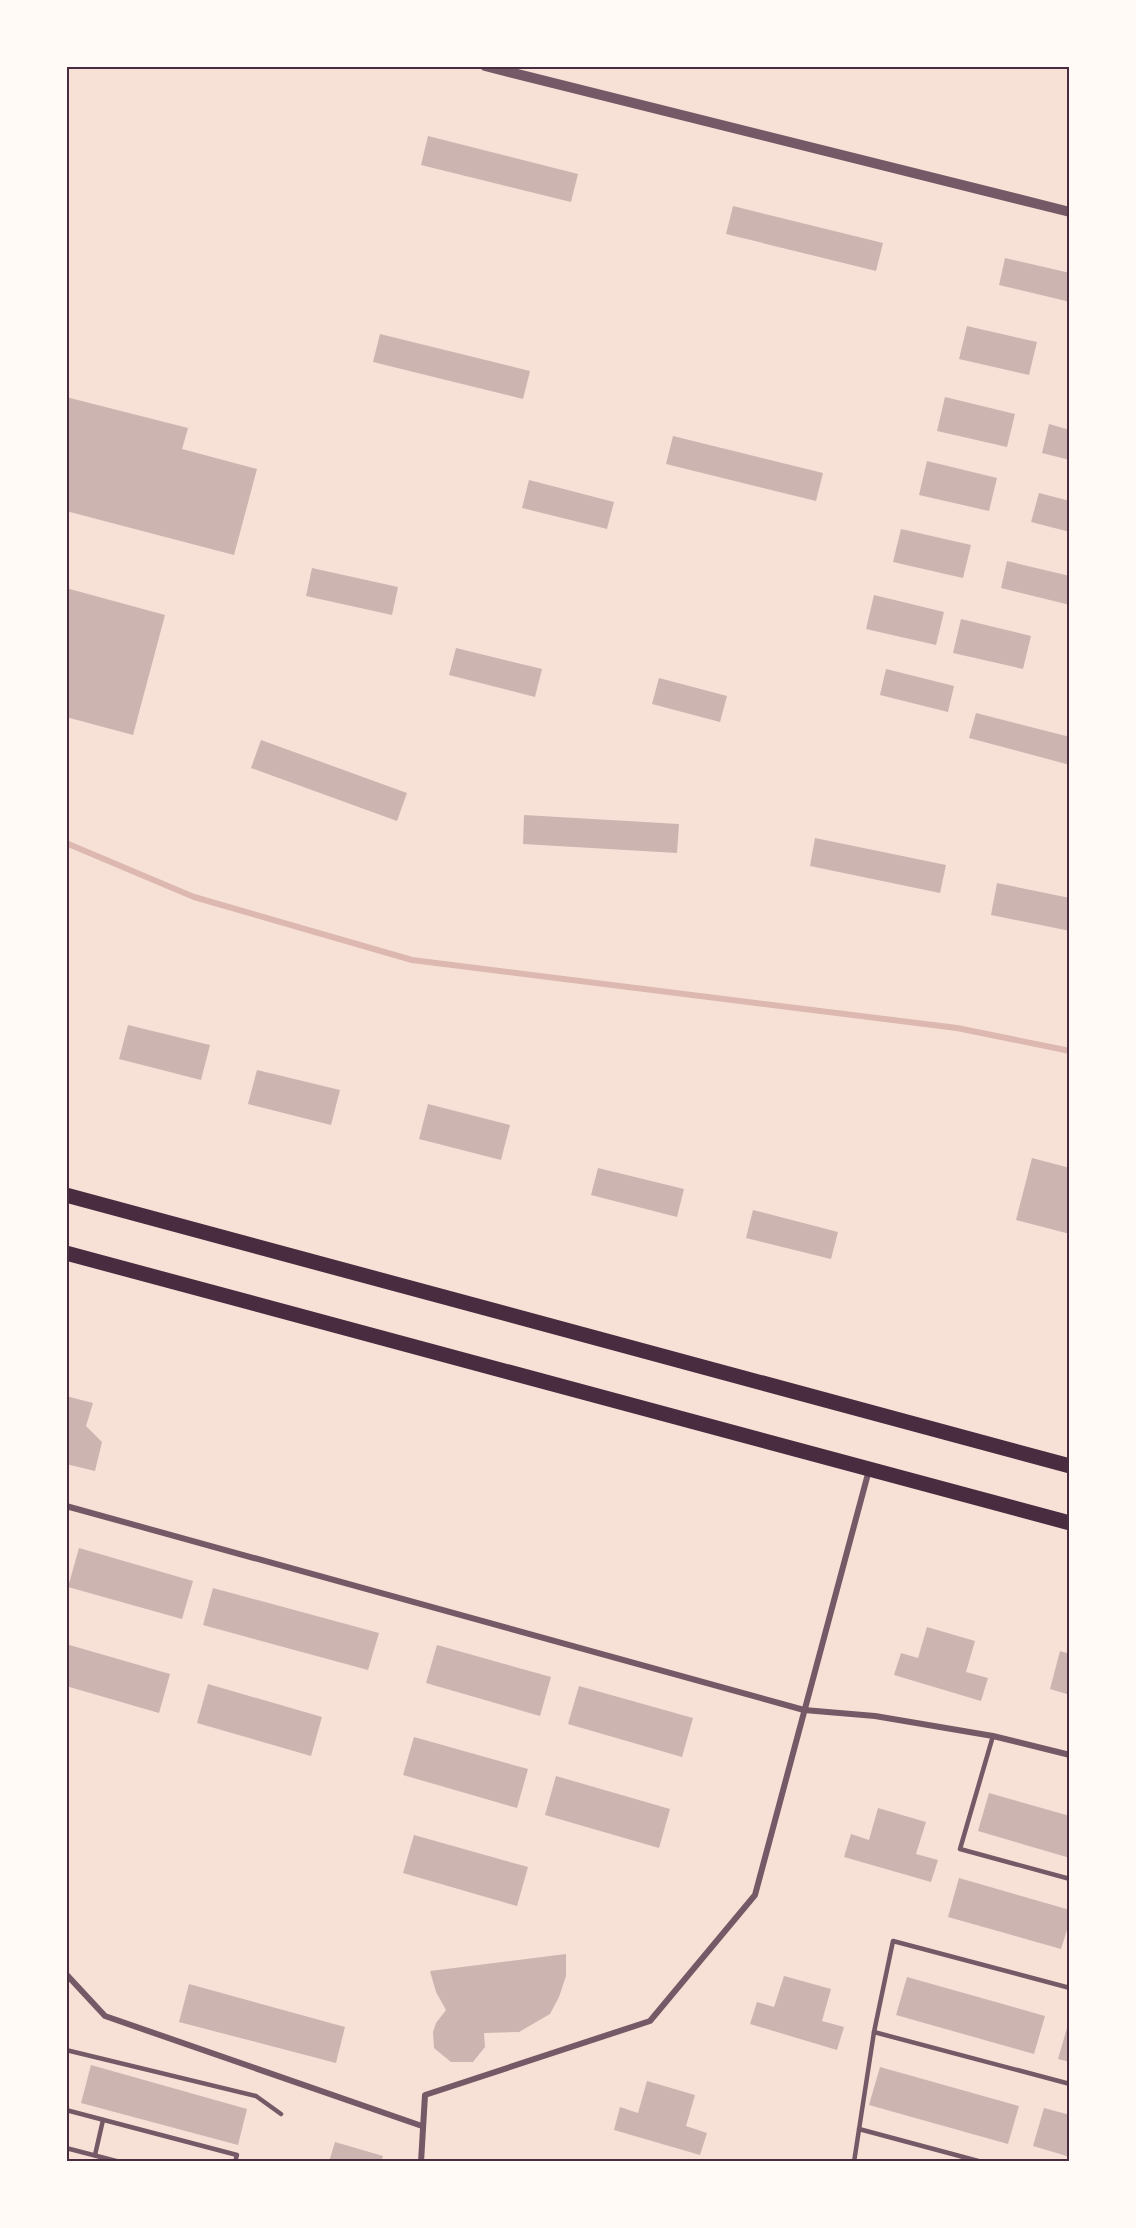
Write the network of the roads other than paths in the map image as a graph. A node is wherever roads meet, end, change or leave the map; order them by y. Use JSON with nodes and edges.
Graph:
{"nodes":[{"id":1,"x":485,"y":66,"type":"edge"},
{"id":2,"x":1070,"y":212,"type":"edge"},
{"id":3,"x":66,"y":1195,"type":"edge"},
{"id":4,"x":66,"y":1253,"type":"edge"},
{"id":5,"x":1070,"y":1466,"type":"edge"},
{"id":6,"x":869,"y":1469,"type":"junction"},
{"id":7,"x":66,"y":1506,"type":"edge"},
{"id":8,"x":1070,"y":1523,"type":"edge"},
{"id":9,"x":804,"y":1710,"type":"junction"},
{"id":10,"x":993,"y":1736,"type":"junction"},
{"id":11,"x":1070,"y":1755,"type":"edge"},
{"id":12,"x":1070,"y":1879,"type":"edge"},
{"id":13,"x":66,"y":1974,"type":"edge"},
{"id":14,"x":1070,"y":1988,"type":"edge"},
{"id":15,"x":874,"y":2031,"type":"junction"},
{"id":16,"x":66,"y":2050,"type":"edge"},
{"id":17,"x":1070,"y":2084,"type":"edge"},
{"id":18,"x":66,"y":2110,"type":"edge"},
{"id":19,"x":281,"y":2115,"type":"dead end"},
{"id":20,"x":103,"y":2120,"type":"junction"},
{"id":21,"x":422,"y":2126,"type":"junction"},
{"id":22,"x":859,"y":2129,"type":"junction"},
{"id":23,"x":66,"y":2148,"type":"edge"},
{"id":24,"x":95,"y":2155,"type":"junction"},
{"id":25,"x":120,"y":2162,"type":"edge"},
{"id":26,"x":235,"y":2162,"type":"edge"},
{"id":27,"x":421,"y":2162,"type":"edge"},
{"id":28,"x":854,"y":2162,"type":"edge"},
{"id":29,"x":982,"y":2162,"type":"edge"}],
"edges":[{"from":1,"to":2,"type":"street"},
{"from":3,"to":5,"type":"main road"},
{"from":4,"to":6,"type":"main road"},
{"from":6,"to":8,"type":"main road"},
{"from":6,"to":9,"type":"street"},
{"from":7,"to":9,"type":"street"},
{"from":9,"to":10,"type":"street"},
{"from":9,"to":21,"type":"street"},
{"from":10,"to":11,"type":"street"},
{"from":10,"to":12,"type":"lane"},
{"from":13,"to":21,"type":"street"},
{"from":14,"to":15,"type":"lane"},
{"from":15,"to":17,"type":"lane"},
{"from":15,"to":22,"type":"lane"},
{"from":16,"to":19,"type":"lane"},
{"from":18,"to":20,"type":"lane"},
{"from":20,"to":24,"type":"lane"},
{"from":20,"to":26,"type":"lane"},
{"from":21,"to":27,"type":"street"},
{"from":22,"to":28,"type":"lane"},
{"from":22,"to":29,"type":"lane"},
{"from":23,"to":24,"type":"lane"},
{"from":24,"to":25,"type":"lane"}]}
